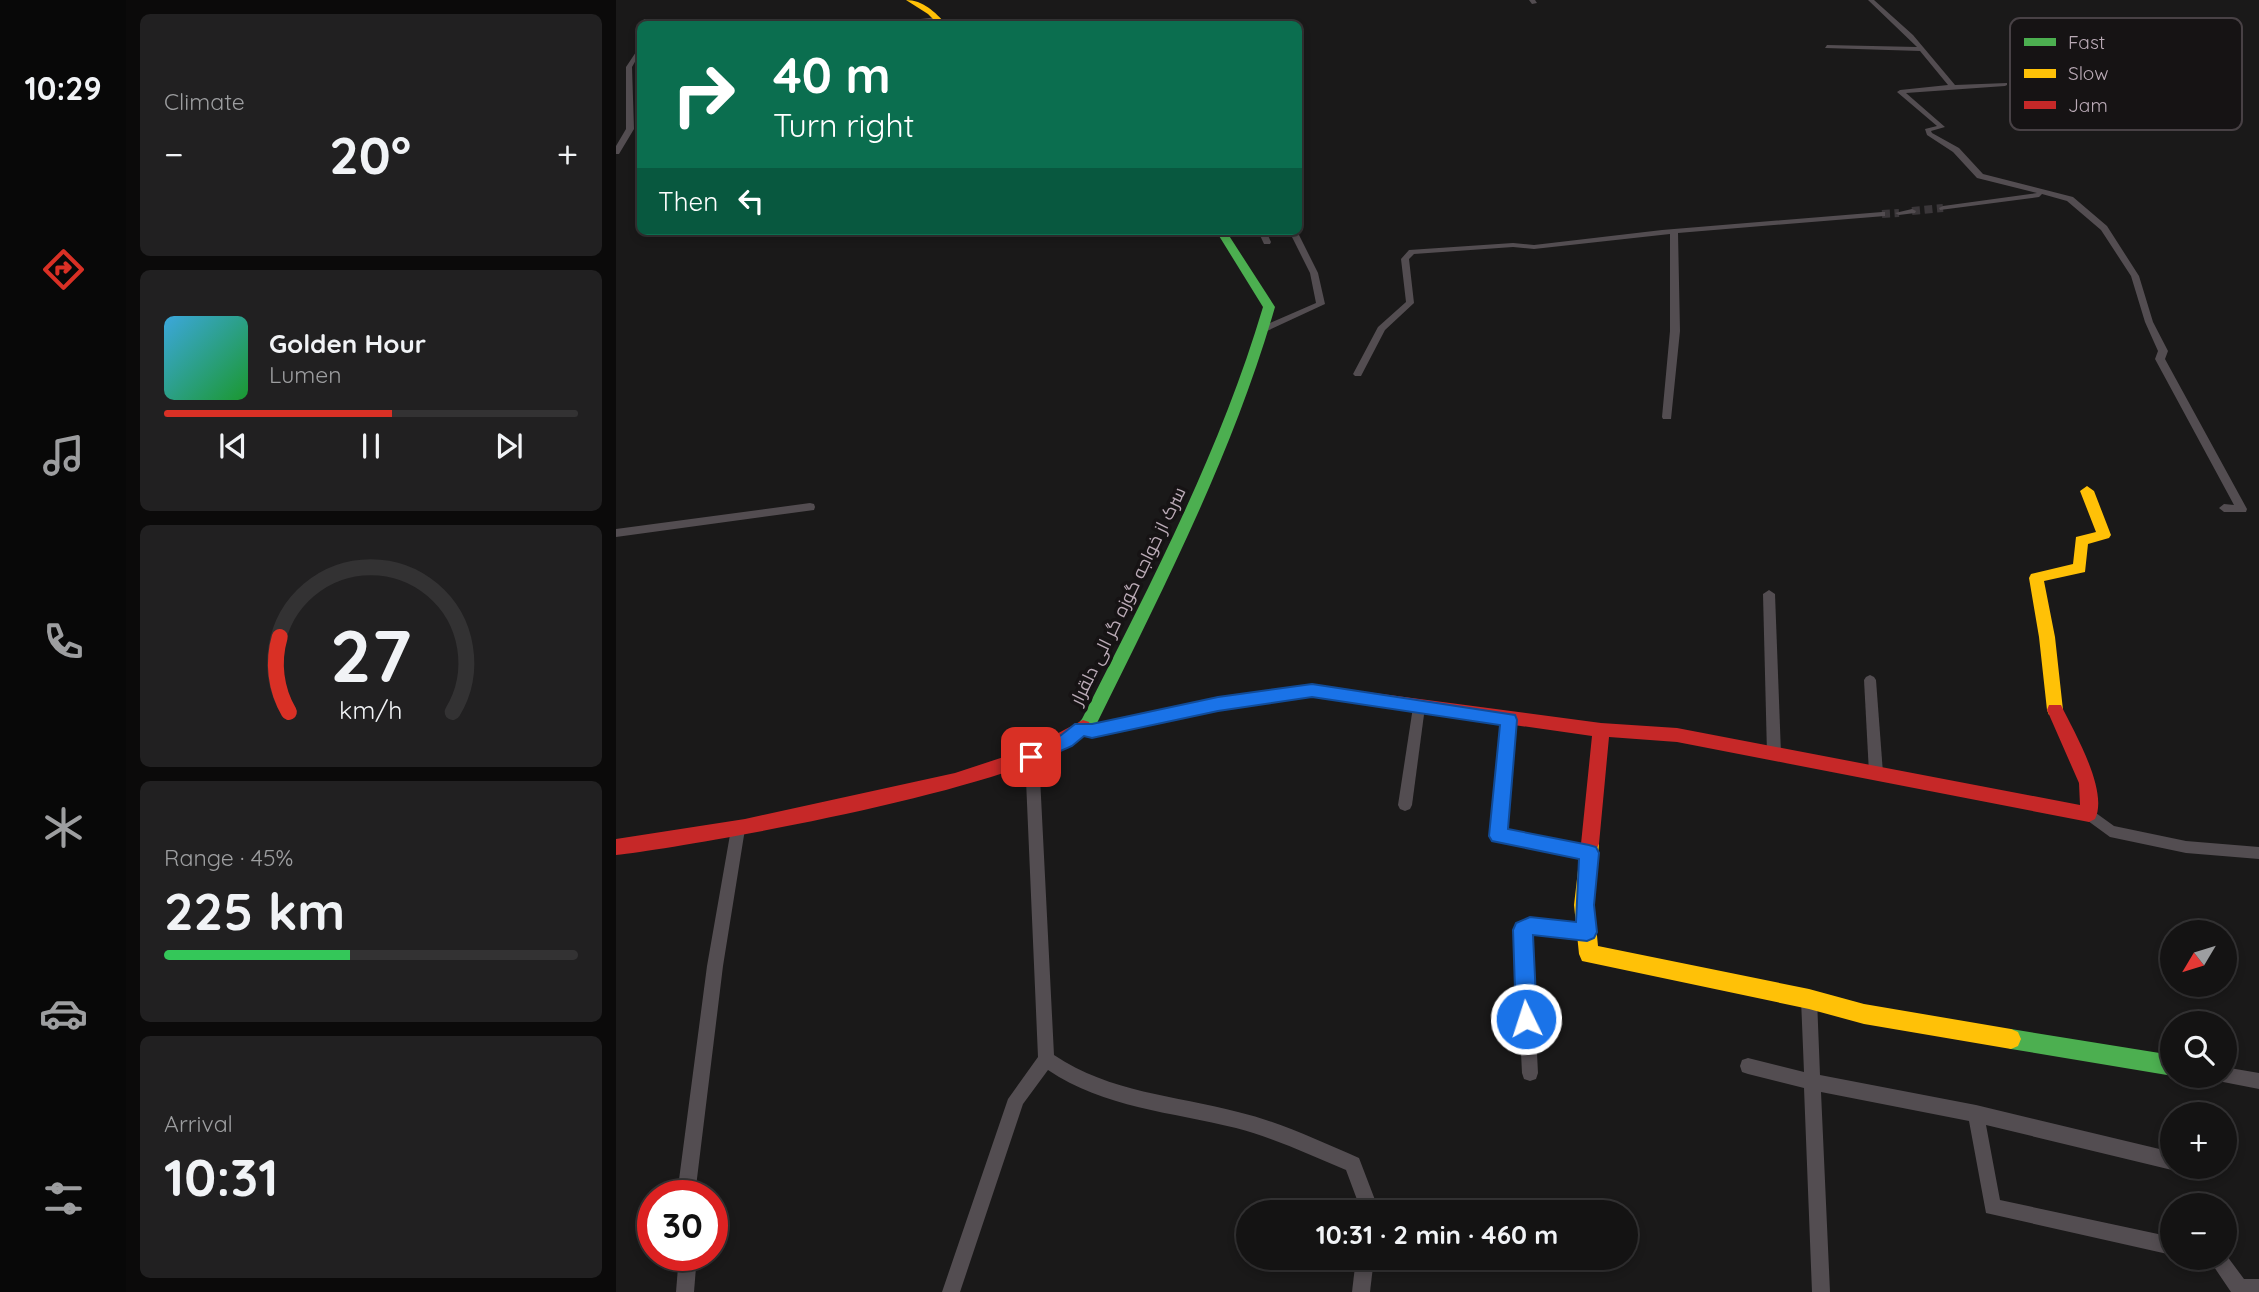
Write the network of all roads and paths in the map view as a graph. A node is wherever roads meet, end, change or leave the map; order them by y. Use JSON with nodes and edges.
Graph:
{"nodes":[{"id":1,"x":910,"y":0,"type":"edge"},
{"id":2,"x":1871,"y":0,"type":"edge"},
{"id":3,"x":939,"y":21,"type":"edge"},
{"id":4,"x":1827,"y":47,"type":"dead end"},
{"id":5,"x":1921,"y":49,"type":"junction"},
{"id":6,"x":637,"y":53,"type":"edge"},
{"id":7,"x":637,"y":66,"type":"edge"},
{"id":8,"x":629,"y":67,"type":"junction"},
{"id":9,"x":616,"y":69,"type":"edge"},
{"id":10,"x":2005,"y":85,"type":"dead end"},
{"id":11,"x":1953,"y":87,"type":"junction"},
{"id":12,"x":630,"y":129,"type":"junction"},
{"id":13,"x":616,"y":131,"type":"edge"},
{"id":14,"x":616,"y":152,"type":"edge"},
{"id":15,"x":2046,"y":194,"type":"junction"},
{"id":16,"x":1943,"y":208,"type":"tunnel mouth"},
{"id":17,"x":1912,"y":211,"type":"tunnel mouth"},
{"id":18,"x":1899,"y":213,"type":"tunnel mouth"},
{"id":19,"x":1882,"y":214,"type":"tunnel mouth"},
{"id":20,"x":1674,"y":231,"type":"junction"},
{"id":21,"x":1224,"y":235,"type":"edge"},
{"id":22,"x":1264,"y":235,"type":"edge"},
{"id":23,"x":1295,"y":235,"type":"edge"},
{"id":24,"x":1268,"y":242,"type":"dead end"},
{"id":25,"x":1264,"y":329,"type":"junction"},
{"id":26,"x":1358,"y":374,"type":"dead end"},
{"id":27,"x":1667,"y":417,"type":"dead end"},
{"id":28,"x":2087,"y":491,"type":"dead end"},
{"id":29,"x":810,"y":507,"type":"dead end"},
{"id":30,"x":2224,"y":508,"type":"dead end"},
{"id":31,"x":616,"y":533,"type":"edge"},
{"id":32,"x":1769,"y":594,"type":"dead end"},
{"id":33,"x":1870,"y":680,"type":"dead end"},
{"id":34,"x":1419,"y":707,"type":"junction"},
{"id":35,"x":1509,"y":720,"type":"junction"},
{"id":36,"x":1081,"y":729,"type":"junction"},
{"id":37,"x":1601,"y":730,"type":"junction"},
{"id":38,"x":1774,"y":754,"type":"junction"},
{"id":39,"x":1031,"y":757,"type":"junction"},
{"id":40,"x":1876,"y":774,"type":"junction"},
{"id":41,"x":1405,"y":806,"type":"dead end"},
{"id":42,"x":2089,"y":814,"type":"junction"},
{"id":43,"x":738,"y":829,"type":"junction"},
{"id":44,"x":616,"y":847,"type":"edge"},
{"id":45,"x":1589,"y":853,"type":"junction"},
{"id":46,"x":2259,"y":853,"type":"edge"},
{"id":47,"x":1587,"y":932,"type":"junction"},
{"id":48,"x":1809,"y":999,"type":"junction"},
{"id":49,"x":1046,"y":1059,"type":"junction"},
{"id":50,"x":2160,"y":1064,"type":"edge"},
{"id":51,"x":1748,"y":1066,"type":"dead end"},
{"id":52,"x":1530,"y":1073,"type":"dead end"},
{"id":53,"x":2237,"y":1077,"type":"edge"},
{"id":54,"x":2259,"y":1081,"type":"edge"},
{"id":55,"x":1812,"y":1082,"type":"junction"},
{"id":56,"x":1976,"y":1114,"type":"junction"},
{"id":57,"x":2160,"y":1158,"type":"edge"},
{"id":58,"x":688,"y":1180,"type":"edge"},
{"id":59,"x":1366,"y":1200,"type":"edge"},
{"id":60,"x":2160,"y":1243,"type":"edge"},
{"id":61,"x":1364,"y":1270,"type":"edge"},
{"id":62,"x":2229,"y":1270,"type":"edge"},
{"id":63,"x":687,"y":1271,"type":"edge"},
{"id":64,"x":2247,"y":1289,"type":"edge"},
{"id":65,"x":685,"y":1292,"type":"edge"},
{"id":66,"x":951,"y":1292,"type":"edge"},
{"id":67,"x":1361,"y":1292,"type":"edge"},
{"id":68,"x":1821,"y":1292,"type":"edge"}],
"edges":[{"from":1,"to":3,"type":"street"},
{"from":2,"to":5,"type":"street"},
{"from":4,"to":5,"type":"street"},
{"from":5,"to":11,"type":"street"},
{"from":6,"to":8,"type":"street"},
{"from":7,"to":8,"type":"street"},
{"from":8,"to":9,"type":"street"},
{"from":8,"to":12,"type":"street"},
{"from":10,"to":11,"type":"street"},
{"from":11,"to":15,"type":"street"},
{"from":12,"to":13,"type":"street"},
{"from":12,"to":14,"type":"street"},
{"from":15,"to":16,"type":"street"},
{"from":15,"to":30,"type":"street"},
{"from":17,"to":18,"type":"street"},
{"from":19,"to":20,"type":"street"},
{"from":20,"to":26,"type":"street"},
{"from":20,"to":27,"type":"street"},
{"from":21,"to":25,"type":"street","name":"سرک از خواجه گوزه گر الی دلقرار"},
{"from":22,"to":24,"type":"street"},
{"from":23,"to":25,"type":"street"},
{"from":25,"to":36,"type":"street","name":"سرک از خواجه گوزه گر الی دلقرار"},
{"from":28,"to":42,"type":"street"},
{"from":29,"to":31,"type":"street"},
{"from":32,"to":38,"type":"street"},
{"from":33,"to":40,"type":"street"},
{"from":34,"to":35,"type":"street"},
{"from":34,"to":36,"type":"street"},
{"from":34,"to":41,"type":"street"},
{"from":35,"to":37,"type":"street"},
{"from":35,"to":45,"type":"street"},
{"from":36,"to":39,"type":"street","name":"سرک از خواجه گوزه گر الی دلقرار"},
{"from":37,"to":38,"type":"street"},
{"from":37,"to":45,"type":"street"},
{"from":38,"to":40,"type":"street"},
{"from":39,"to":43,"type":"street","name":"سرک از خواجه گوزه گر الی دلقرار"},
{"from":39,"to":49,"type":"street"},
{"from":40,"to":42,"type":"street"},
{"from":42,"to":46,"type":"street"},
{"from":43,"to":44,"type":"street","name":"سرک از خواجه گوزه گر الی دلقرار"},
{"from":43,"to":58,"type":"street"},
{"from":45,"to":47,"type":"street"},
{"from":47,"to":48,"type":"street"},
{"from":47,"to":52,"type":"street"},
{"from":48,"to":50,"type":"street"},
{"from":48,"to":55,"type":"street"},
{"from":49,"to":59,"type":"street"},
{"from":49,"to":66,"type":"street"},
{"from":51,"to":55,"type":"street"},
{"from":53,"to":54,"type":"street"},
{"from":55,"to":56,"type":"street"},
{"from":55,"to":68,"type":"street"},
{"from":56,"to":57,"type":"street"},
{"from":56,"to":60,"type":"street"},
{"from":61,"to":67,"type":"street"},
{"from":62,"to":64,"type":"street"},
{"from":63,"to":65,"type":"street"}]}
